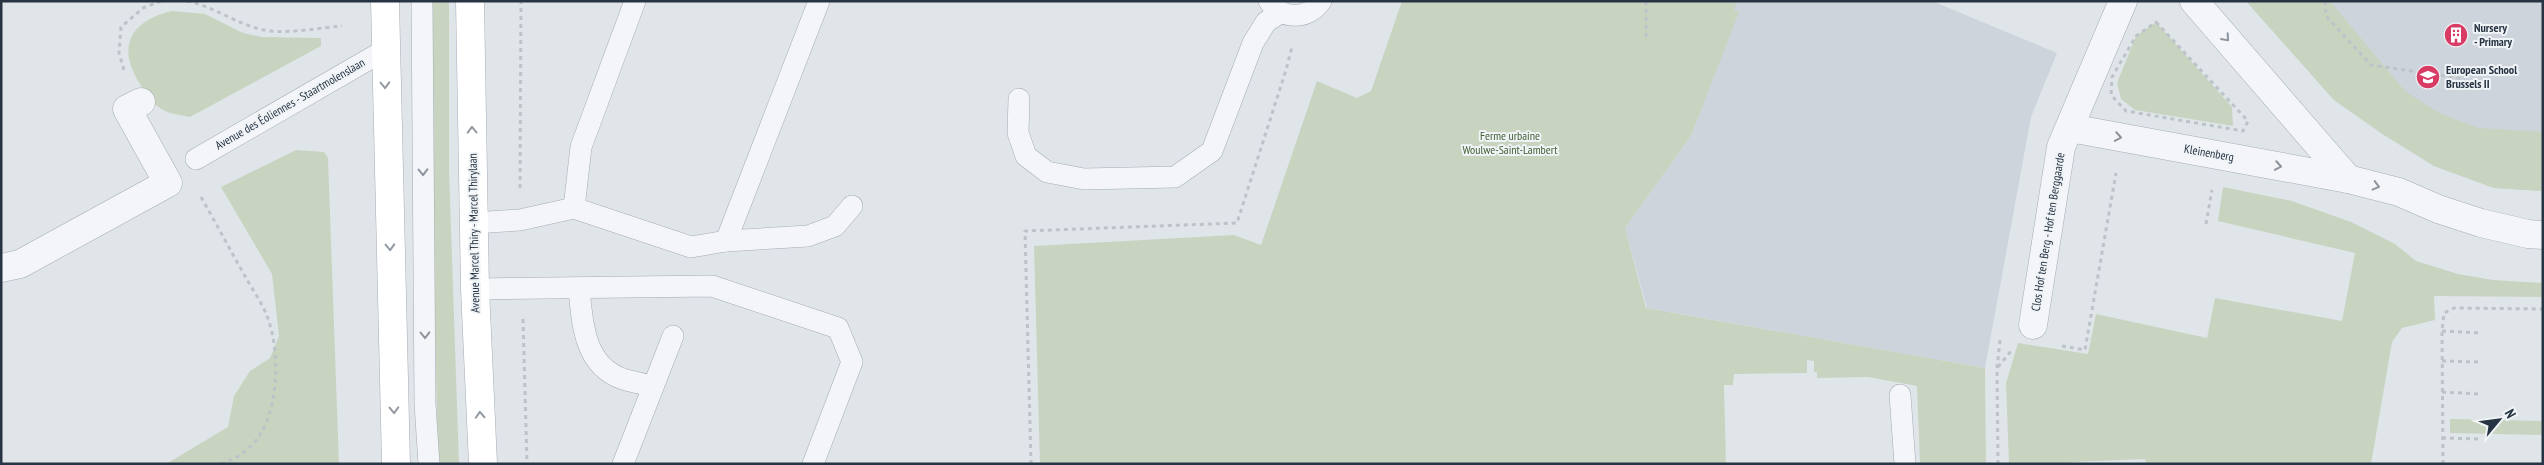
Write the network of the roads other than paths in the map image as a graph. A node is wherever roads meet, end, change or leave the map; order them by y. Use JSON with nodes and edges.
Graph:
{"nodes":[{"id":1,"x":385,"y":1,"type":"edge"},
{"id":2,"x":422,"y":1,"type":"edge"},
{"id":3,"x":470,"y":1,"type":"edge"},
{"id":4,"x":635,"y":1,"type":"edge"},
{"id":5,"x":819,"y":1,"type":"edge"},
{"id":6,"x":1321,"y":1,"type":"edge"},
{"id":7,"x":2124,"y":1,"type":"edge"},
{"id":8,"x":2194,"y":1,"type":"edge"},
{"id":9,"x":1275,"y":7,"type":"edge"},
{"id":10,"x":384,"y":50,"type":"junction"},
{"id":11,"x":1019,"y":99,"type":"dead end"},
{"id":12,"x":141,"y":102,"type":"road end"},
{"id":13,"x":2070,"y":128,"type":"junction"},
{"id":14,"x":196,"y":159,"type":"dead end"},
{"id":15,"x":2348,"y":179,"type":"junction"},
{"id":16,"x":852,"y":206,"type":"dead end"},
{"id":17,"x":574,"y":208,"type":"junction"},
{"id":18,"x":473,"y":222,"type":"junction"},
{"id":19,"x":2543,"y":235,"type":"edge"},
{"id":20,"x":726,"y":241,"type":"junction"},
{"id":21,"x":1,"y":268,"type":"edge"},
{"id":22,"x":579,"y":288,"type":"junction"},
{"id":23,"x":475,"y":289,"type":"junction"},
{"id":24,"x":2033,"y":325,"type":"dead end"},
{"id":25,"x":672,"y":336,"type":"dead end"},
{"id":26,"x":653,"y":386,"type":"junction"},
{"id":27,"x":1900,"y":395,"type":"dead end"},
{"id":28,"x":396,"y":464,"type":"edge"},
{"id":29,"x":429,"y":464,"type":"edge"},
{"id":30,"x":483,"y":464,"type":"edge"},
{"id":31,"x":623,"y":464,"type":"edge"},
{"id":32,"x":813,"y":464,"type":"edge"},
{"id":33,"x":1905,"y":464,"type":"edge"}],
"edges":[{"from":1,"to":10,"type":"main road"},
{"from":2,"to":29,"type":"lane","one_way":true},
{"from":18,"to":3,"type":"main road","name":"Avenue Marcel Thiry - Marcel Thirylaan","one_way":true},
{"from":4,"to":17,"type":"lane"},
{"from":5,"to":20,"type":"lane"},
{"from":6,"to":9,"type":"lane"},
{"from":7,"to":13,"type":"street","name":"Clos Hof ten Berg - Hof ten Berggaarde"},
{"from":8,"to":15,"type":"street","one_way":true},
{"from":9,"to":11,"type":"lane"},
{"from":10,"to":14,"type":"lane","name":"Avenue des Éoliennes - Staartmolenslaan"},
{"from":10,"to":28,"type":"main road","one_way":true},
{"from":12,"to":21,"type":"street"},
{"from":13,"to":15,"type":"street","name":"Kleinenberg","one_way":true},
{"from":13,"to":24,"type":"street","name":"Clos Hof ten Berg - Hof ten Berggaarde"},
{"from":15,"to":19,"type":"street","name":"Kleinenberg","one_way":true},
{"from":16,"to":20,"type":"lane"},
{"from":17,"to":18,"type":"lane"},
{"from":17,"to":20,"type":"lane"},
{"from":18,"to":23,"type":"main road","name":"Avenue Marcel Thiry - Marcel Thirylaan"},
{"from":22,"to":23,"type":"lane"},
{"from":22,"to":26,"type":"lane"},
{"from":22,"to":32,"type":"lane"},
{"from":30,"to":23,"type":"main road","name":"Avenue Marcel Thiry - Marcel Thirylaan","one_way":true},
{"from":25,"to":26,"type":"lane"},
{"from":26,"to":31,"type":"lane"},
{"from":27,"to":33,"type":"lane"}]}
